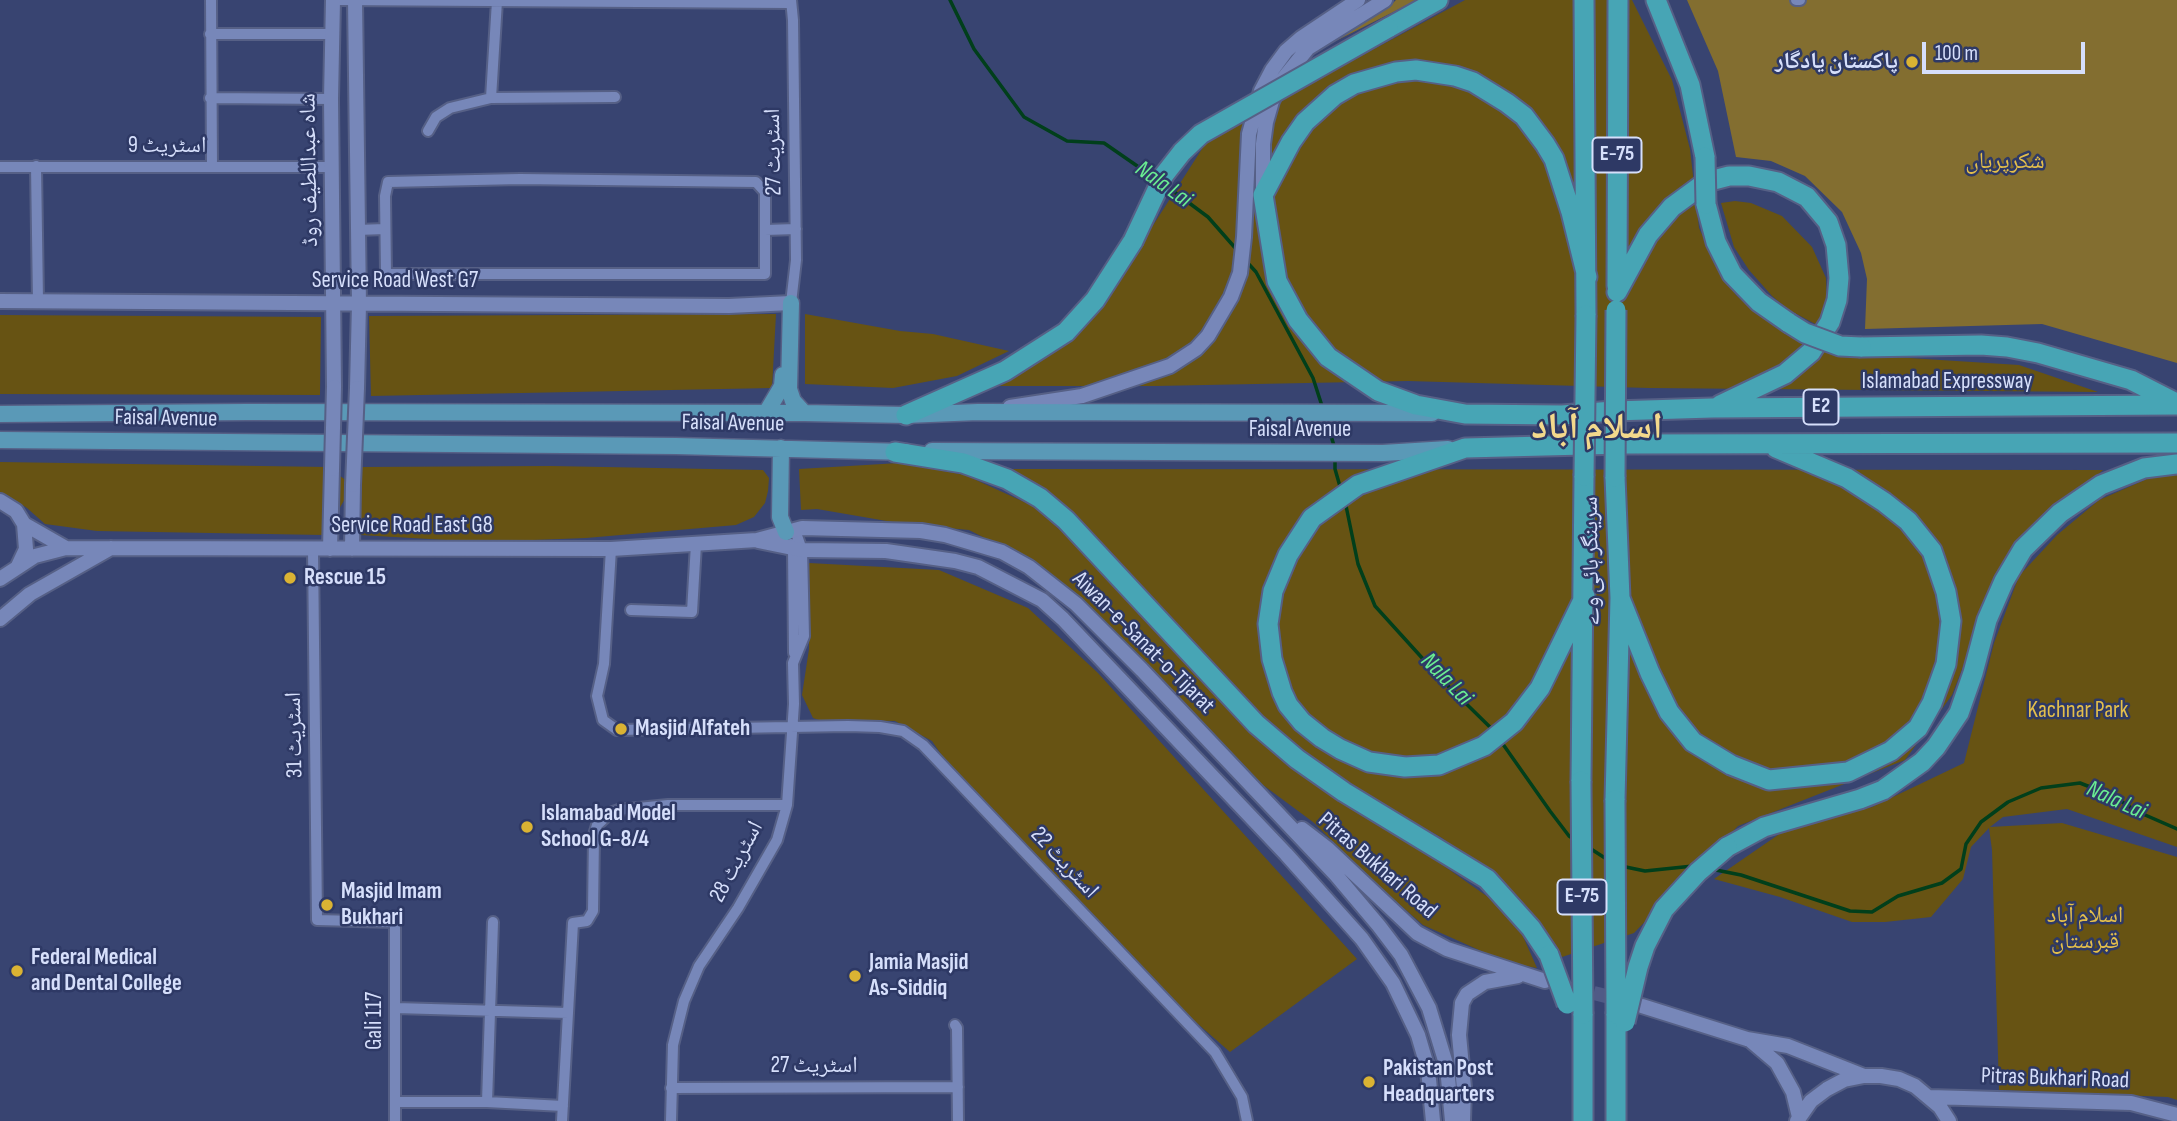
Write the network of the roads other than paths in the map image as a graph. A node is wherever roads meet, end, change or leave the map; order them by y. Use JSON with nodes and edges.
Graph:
{"nodes":[{"id":1,"x":211,"y":0,"type":"edge"},
{"id":2,"x":334,"y":0,"type":"edge"},
{"id":3,"x":355,"y":0,"type":"edge"},
{"id":4,"x":1358,"y":0,"type":"edge"},
{"id":5,"x":1385,"y":0,"type":"edge"},
{"id":6,"x":1438,"y":0,"type":"edge"},
{"id":7,"x":1584,"y":0,"type":"edge"},
{"id":8,"x":1618,"y":0,"type":"edge"},
{"id":9,"x":1656,"y":0,"type":"edge"},
{"id":10,"x":497,"y":1,"type":"edge"},
{"id":11,"x":703,"y":1,"type":"edge"},
{"id":12,"x":791,"y":1,"type":"edge"},
{"id":13,"x":210,"y":34,"type":"junction"},
{"id":14,"x":332,"y":34,"type":"junction"},
{"id":15,"x":615,"y":97,"type":"dead end"},
{"id":16,"x":491,"y":98,"type":"junction"},
{"id":17,"x":210,"y":99,"type":"junction"},
{"id":18,"x":331,"y":99,"type":"junction"},
{"id":19,"x":428,"y":131,"type":"dead end"},
{"id":20,"x":36,"y":166,"type":"junction"},
{"id":21,"x":0,"y":167,"type":"edge"},
{"id":22,"x":212,"y":167,"type":"junction"},
{"id":23,"x":333,"y":167,"type":"junction"},
{"id":24,"x":1263,"y":195,"type":"junction"},
{"id":25,"x":385,"y":229,"type":"junction"},
{"id":26,"x":796,"y":229,"type":"junction"},
{"id":27,"x":358,"y":230,"type":"junction"},
{"id":28,"x":765,"y":230,"type":"junction"},
{"id":29,"x":1587,"y":277,"type":"junction"},
{"id":30,"x":0,"y":301,"type":"edge"},
{"id":31,"x":38,"y":301,"type":"junction"},
{"id":32,"x":1616,"y":301,"type":"junction"},
{"id":33,"x":790,"y":303,"type":"junction"},
{"id":34,"x":335,"y":304,"type":"junction"},
{"id":35,"x":359,"y":304,"type":"junction"},
{"id":36,"x":2177,"y":404,"type":"edge"},
{"id":37,"x":1713,"y":408,"type":"junction"},
{"id":38,"x":978,"y":412,"type":"junction"},
{"id":39,"x":766,"y":413,"type":"junction"},
{"id":40,"x":804,"y":413,"type":"junction"},
{"id":41,"x":0,"y":414,"type":"edge"},
{"id":42,"x":1465,"y":414,"type":"junction"},
{"id":43,"x":906,"y":415,"type":"junction"},
{"id":44,"x":0,"y":440,"type":"edge"},
{"id":45,"x":2177,"y":443,"type":"edge"},
{"id":46,"x":1766,"y":444,"type":"junction"},
{"id":47,"x":781,"y":448,"type":"junction"},
{"id":48,"x":1465,"y":448,"type":"junction"},
{"id":49,"x":895,"y":452,"type":"junction"},
{"id":50,"x":2177,"y":464,"type":"edge"},
{"id":51,"x":0,"y":501,"type":"edge"},
{"id":52,"x":24,"y":524,"type":"junction"},
{"id":53,"x":865,"y":530,"type":"junction"},
{"id":54,"x":790,"y":531,"type":"junction"},
{"id":55,"x":757,"y":540,"type":"junction"},
{"id":56,"x":696,"y":544,"type":"junction"},
{"id":57,"x":66,"y":548,"type":"junction"},
{"id":58,"x":113,"y":548,"type":"junction"},
{"id":59,"x":352,"y":548,"type":"junction"},
{"id":60,"x":313,"y":549,"type":"junction"},
{"id":61,"x":330,"y":549,"type":"junction"},
{"id":62,"x":611,"y":549,"type":"junction"},
{"id":63,"x":797,"y":549,"type":"junction"},
{"id":64,"x":864,"y":549,"type":"junction"},
{"id":65,"x":18,"y":566,"type":"junction"},
{"id":66,"x":0,"y":579,"type":"edge"},
{"id":67,"x":1585,"y":597,"type":"junction"},
{"id":68,"x":1620,"y":598,"type":"junction"},
{"id":69,"x":631,"y":610,"type":"dead end"},
{"id":70,"x":0,"y":619,"type":"edge"},
{"id":71,"x":792,"y":727,"type":"junction"},
{"id":72,"x":1265,"y":801,"type":"junction"},
{"id":73,"x":787,"y":805,"type":"junction"},
{"id":74,"x":395,"y":922,"type":"joint"},
{"id":75,"x":493,"y":922,"type":"dead end"},
{"id":76,"x":1379,"y":926,"type":"junction"},
{"id":77,"x":1362,"y":939,"type":"junction"},
{"id":78,"x":1523,"y":975,"type":"junction"},
{"id":79,"x":1545,"y":981,"type":"tunnel mouth"},
{"id":80,"x":1642,"y":1006,"type":"dead end"},
{"id":81,"x":396,"y":1008,"type":"junction"},
{"id":82,"x":490,"y":1009,"type":"junction"},
{"id":83,"x":1575,"y":1009,"type":"junction"},
{"id":84,"x":568,"y":1013,"type":"junction"},
{"id":85,"x":1620,"y":1018,"type":"junction"},
{"id":86,"x":955,"y":1025,"type":"dead end"},
{"id":87,"x":1747,"y":1039,"type":"junction"},
{"id":88,"x":1864,"y":1076,"type":"junction"},
{"id":89,"x":958,"y":1087,"type":"junction"},
{"id":90,"x":671,"y":1088,"type":"junction"},
{"id":91,"x":1930,"y":1097,"type":"junction"},
{"id":92,"x":396,"y":1102,"type":"junction"},
{"id":93,"x":487,"y":1102,"type":"junction"},
{"id":94,"x":563,"y":1105,"type":"junction"},
{"id":95,"x":2177,"y":1115,"type":"edge"},
{"id":96,"x":1798,"y":1119,"type":"edge"},
{"id":97,"x":395,"y":1121,"type":"edge"},
{"id":98,"x":562,"y":1121,"type":"edge"},
{"id":99,"x":671,"y":1121,"type":"edge"},
{"id":100,"x":958,"y":1121,"type":"edge"},
{"id":101,"x":1247,"y":1121,"type":"edge"},
{"id":102,"x":1433,"y":1121,"type":"edge"},
{"id":103,"x":1452,"y":1121,"type":"edge"},
{"id":104,"x":1463,"y":1121,"type":"edge"},
{"id":105,"x":1583,"y":1121,"type":"edge"},
{"id":106,"x":1616,"y":1121,"type":"edge"},
{"id":107,"x":1949,"y":1121,"type":"edge"}],
"edges":[{"from":1,"to":13,"type":"street"},
{"from":2,"to":3,"type":"street"},
{"from":2,"to":14,"type":"street","name":"شاہ عبداللطیف روڈ"},
{"from":3,"to":10,"type":"street"},
{"from":3,"to":27,"type":"street","name":"شاہ عبداللطیف روڈ"},
{"from":4,"to":38,"type":"street"},
{"from":5,"to":24,"type":"street"},
{"from":6,"to":43,"type":"highway","bridge":true},
{"from":7,"to":29,"type":"highway","name":"سرینگر ہائی وے","number":"E-75"},
{"from":8,"to":32,"type":"highway","name":"سرینگر ہائی وے","number":"E-75"},
{"from":9,"to":36,"type":"highway","bridge":true},
{"from":10,"to":11,"type":"street"},
{"from":10,"to":16,"type":"street"},
{"from":11,"to":12,"type":"street"},
{"from":12,"to":26,"type":"street","name":"اسٹریٹ 27"},
{"from":13,"to":14,"type":"street"},
{"from":13,"to":17,"type":"street"},
{"from":14,"to":18,"type":"street","name":"شاہ عبداللطیف روڈ"},
{"from":15,"to":16,"type":"street"},
{"from":16,"to":19,"type":"street"},
{"from":17,"to":18,"type":"street"},
{"from":17,"to":22,"type":"street"},
{"from":18,"to":23,"type":"street","name":"شاہ عبداللطیف روڈ"},
{"from":20,"to":21,"type":"street","name":"اسٹریٹ 9"},
{"from":20,"to":22,"type":"street","name":"اسٹریٹ 9"},
{"from":20,"to":31,"type":"street"},
{"from":22,"to":23,"type":"street","name":"اسٹریٹ 9"},
{"from":23,"to":34,"type":"street","name":"شاہ عبداللطیف روڈ"},
{"from":24,"to":29,"type":"highway"},
{"from":24,"to":42,"type":"highway","name":"Islamabad Expressway"},
{"from":25,"to":27,"type":"street"},
{"from":25,"to":28,"type":"street"},
{"from":25,"to":28,"type":"street"},
{"from":26,"to":28,"type":"street"},
{"from":26,"to":33,"type":"street","name":"اسٹریٹ 27"},
{"from":27,"to":35,"type":"street","name":"شاہ عبداللطیف روڈ"},
{"from":29,"to":67,"type":"highway","name":"سرینگر ہائی وے","number":"E-75","bridge":true},
{"from":30,"to":31,"type":"street","name":"Service Road West G7"},
{"from":31,"to":34,"type":"street","name":"Service Road West G7"},
{"from":32,"to":37,"type":"highway"},
{"from":32,"to":68,"type":"highway","name":"سرینگر ہائی وے","number":"E-75","bridge":true},
{"from":33,"to":35,"type":"street","name":"Service Road West G7"},
{"from":33,"to":39,"type":"main road"},
{"from":33,"to":40,"type":"main road"},
{"from":34,"to":35,"type":"street","name":"Service Road West G7"},
{"from":34,"to":61,"type":"street","name":"شاہ عبداللطیف روڈ","bridge":true},
{"from":35,"to":59,"type":"street","name":"شاہ عبداللطیف روڈ","bridge":true},
{"from":36,"to":37,"type":"highway","name":"Islamabad Expressway","number":"E2"},
{"from":37,"to":42,"type":"highway","name":"Islamabad Expressway","number":"E2"},
{"from":38,"to":42,"type":"main road","name":"Faisal Avenue"},
{"from":38,"to":43,"type":"main road","name":"Faisal Avenue"},
{"from":39,"to":40,"type":"main road","name":"Faisal Avenue"},
{"from":39,"to":41,"type":"main road","name":"Faisal Avenue"},
{"from":40,"to":43,"type":"main road","name":"Faisal Avenue"},
{"from":44,"to":47,"type":"main road","name":"Faisal Avenue"},
{"from":45,"to":46,"type":"highway","number":"E2"},
{"from":46,"to":48,"type":"highway","number":"E2"},
{"from":46,"to":68,"type":"highway"},
{"from":47,"to":49,"type":"main road","name":"Faisal Avenue"},
{"from":47,"to":54,"type":"main road"},
{"from":48,"to":49,"type":"main road","name":"Faisal Avenue"},
{"from":48,"to":67,"type":"highway"},
{"from":49,"to":83,"type":"highway","bridge":true},
{"from":50,"to":85,"type":"highway","bridge":true},
{"from":51,"to":52,"type":"street"},
{"from":52,"to":57,"type":"street"},
{"from":52,"to":65,"type":"street"},
{"from":53,"to":54,"type":"street","name":"Aiwan-e-Sanat-o-Tijarat"},
{"from":53,"to":64,"type":"street"},
{"from":53,"to":72,"type":"street","name":"Aiwan-e-Sanat-o-Tijarat"},
{"from":54,"to":55,"type":"street","name":"Aiwan-e-Sanat-o-Tijarat"},
{"from":54,"to":63,"type":"street"},
{"from":55,"to":56,"type":"street","name":"Service Road East G8"},
{"from":55,"to":63,"type":"street","name":"Aiwan-e-Sanat-o-Tijarat"},
{"from":56,"to":62,"type":"street","name":"Service Road East G8"},
{"from":56,"to":69,"type":"street"},
{"from":57,"to":58,"type":"street","name":"Service Road East G8"},
{"from":57,"to":65,"type":"street"},
{"from":58,"to":60,"type":"street","name":"Service Road East G8"},
{"from":58,"to":70,"type":"street"},
{"from":59,"to":61,"type":"street","name":"Service Road East G8"},
{"from":59,"to":62,"type":"street","name":"Service Road East G8"},
{"from":60,"to":61,"type":"street","name":"Service Road East G8"},
{"from":60,"to":74,"type":"street","name":"اسٹریٹ 31"},
{"from":62,"to":71,"type":"street","name":"اسٹریٹ 22"},
{"from":63,"to":64,"type":"street","name":"Aiwan-e-Sanat-o-Tijarat"},
{"from":63,"to":71,"type":"street","name":"اسٹریٹ 28"},
{"from":64,"to":77,"type":"street","name":"Aiwan-e-Sanat-o-Tijarat"},
{"from":65,"to":66,"type":"street"},
{"from":67,"to":83,"type":"highway","name":"سرینگر ہائی وے","number":"E-75","bridge":true},
{"from":68,"to":85,"type":"highway","name":"سرینگر ہائی وے","number":"E-75","bridge":true},
{"from":71,"to":73,"type":"street","name":"اسٹریٹ 28"},
{"from":71,"to":101,"type":"street","name":"اسٹریٹ 22"},
{"from":72,"to":76,"type":"street","name":"Aiwan-e-Sanat-o-Tijarat"},
{"from":72,"to":78,"type":"street","name":"Pitras Bukhari Road"},
{"from":73,"to":84,"type":"street"},
{"from":73,"to":90,"type":"street","name":"اسٹریٹ 28"},
{"from":74,"to":81,"type":"street","name":"Gali 117"},
{"from":75,"to":82,"type":"street"},
{"from":76,"to":77,"type":"street"},
{"from":76,"to":103,"type":"street","name":"Aiwan-e-Sanat-o-Tijarat"},
{"from":77,"to":102,"type":"street","name":"Aiwan-e-Sanat-o-Tijarat"},
{"from":78,"to":79,"type":"street","name":"Pitras Bukhari Road"},
{"from":78,"to":104,"type":"street"},
{"from":80,"to":87,"type":"street"},
{"from":81,"to":82,"type":"street"},
{"from":81,"to":92,"type":"street","name":"Gali 117"},
{"from":82,"to":84,"type":"street"},
{"from":82,"to":93,"type":"street"},
{"from":83,"to":105,"type":"highway","name":"سرینگر ہائی وے","number":"E-75"},
{"from":84,"to":94,"type":"street"},
{"from":85,"to":106,"type":"highway","name":"سرینگر ہائی وے","number":"E-75"},
{"from":86,"to":89,"type":"street"},
{"from":87,"to":88,"type":"street"},
{"from":87,"to":96,"type":"street"},
{"from":88,"to":91,"type":"street"},
{"from":88,"to":96,"type":"street"},
{"from":89,"to":90,"type":"street","name":"اسٹریٹ 27"},
{"from":89,"to":100,"type":"street"},
{"from":90,"to":99,"type":"street","name":"اسٹریٹ 28"},
{"from":91,"to":95,"type":"street","name":"Pitras Bukhari Road"},
{"from":91,"to":107,"type":"street"},
{"from":92,"to":93,"type":"street"},
{"from":92,"to":97,"type":"street","name":"Gali 117"},
{"from":93,"to":94,"type":"street"},
{"from":94,"to":98,"type":"street"}]}
